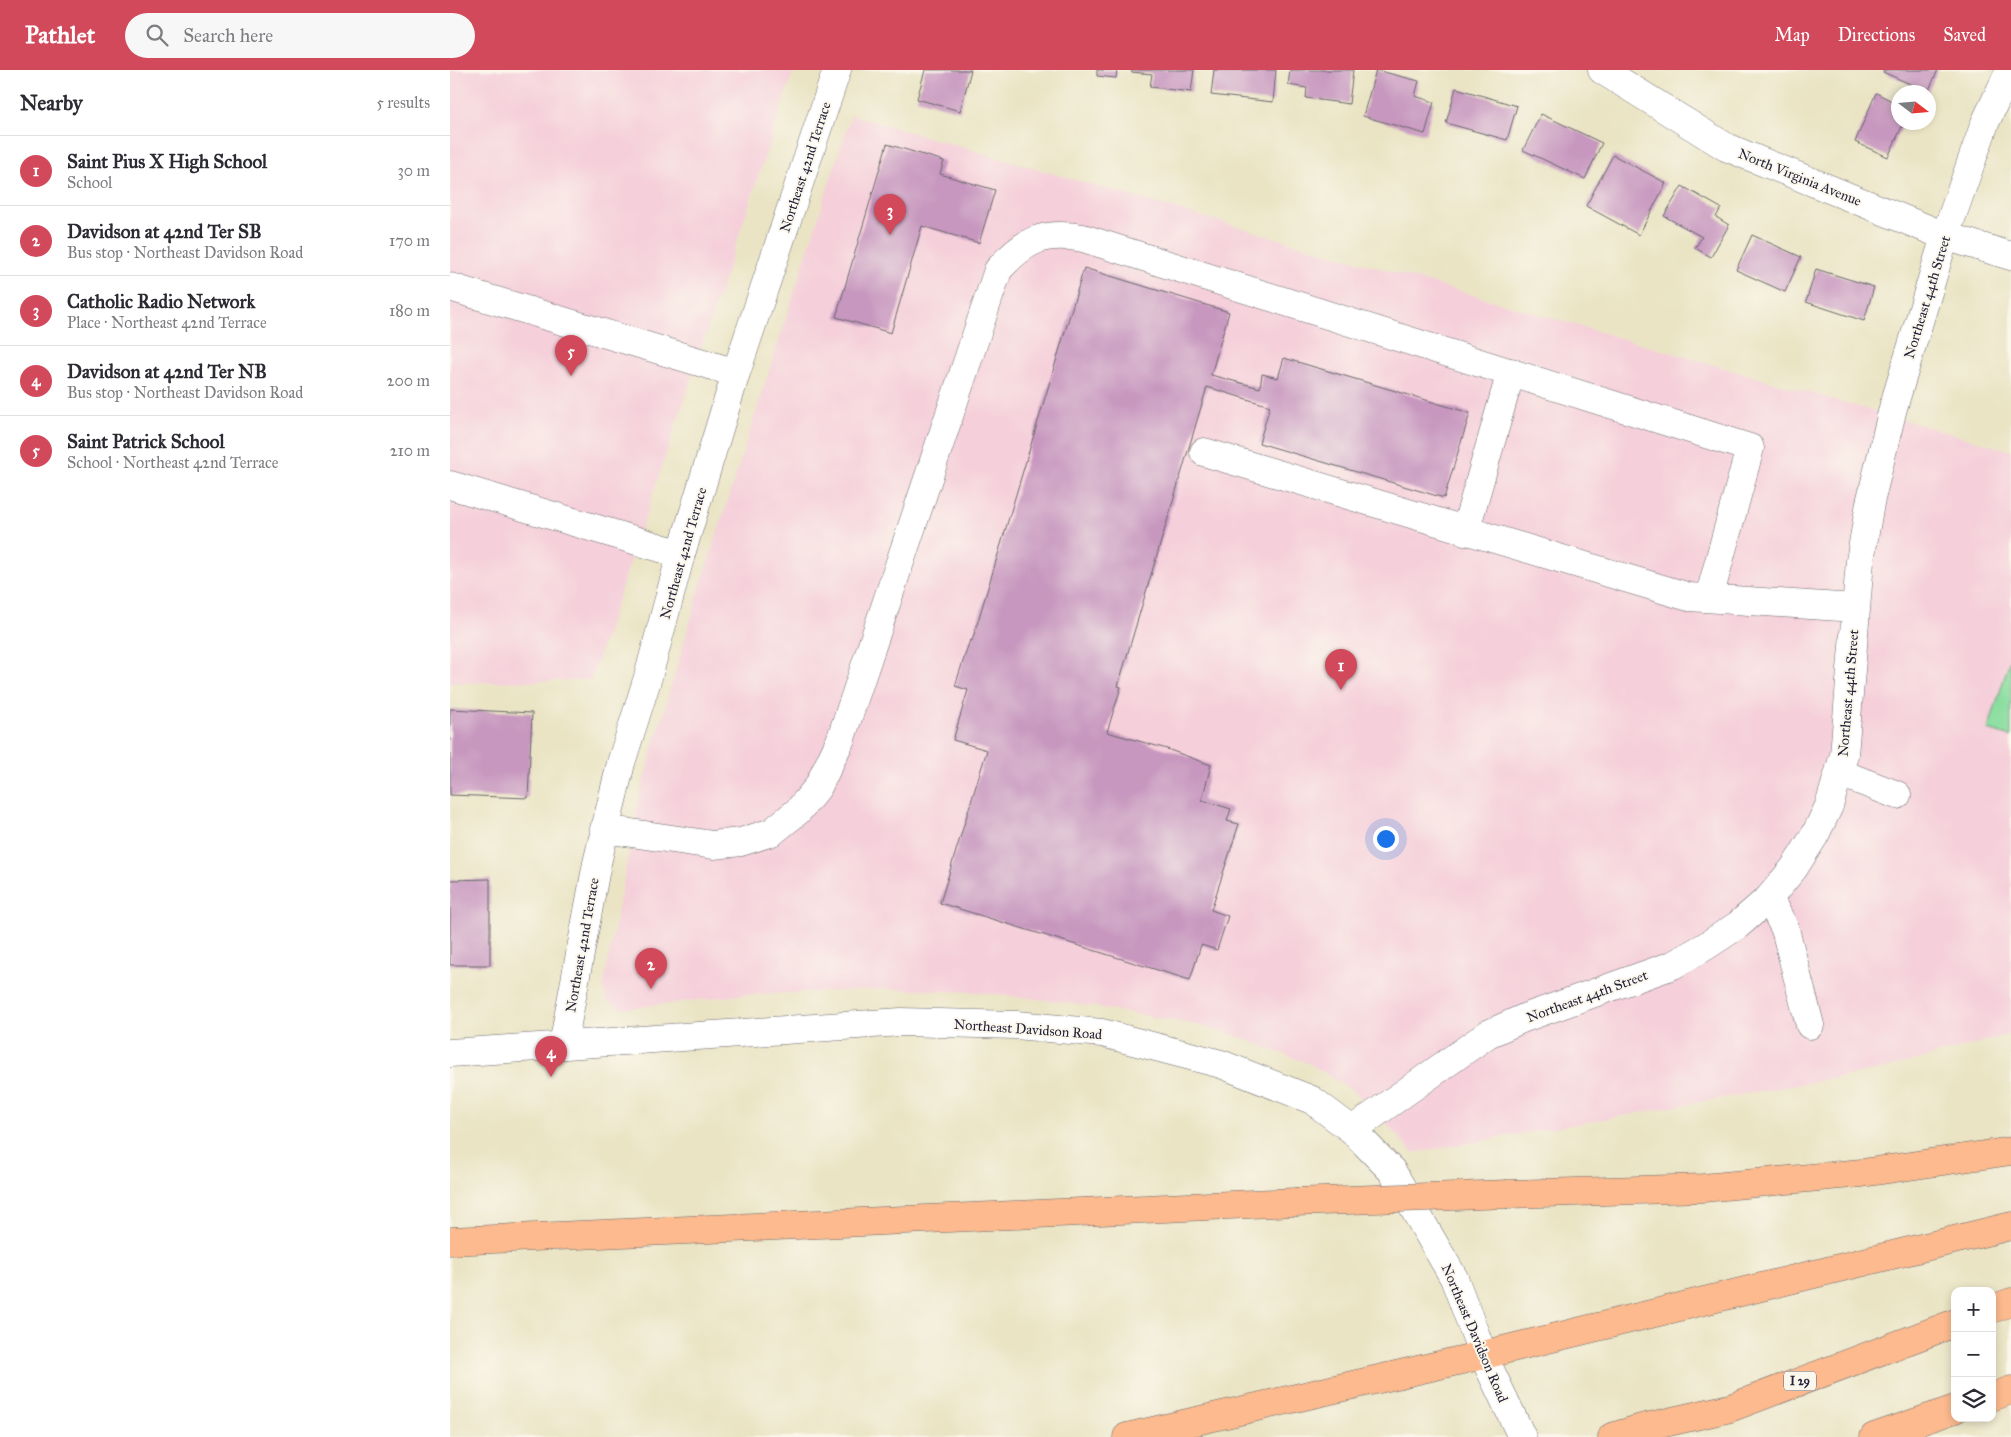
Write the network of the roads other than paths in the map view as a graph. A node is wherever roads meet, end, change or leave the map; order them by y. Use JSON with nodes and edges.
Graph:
{"nodes":[{"id":1,"x":837,"y":70,"type":"edge"},
{"id":2,"x":1602,"y":70,"type":"edge"},
{"id":3,"x":2010,"y":70,"type":"edge"},
{"id":4,"x":1945,"y":236,"type":"junction"},
{"id":5,"x":2011,"y":256,"type":"edge"},
{"id":6,"x":450,"y":287,"type":"edge"},
{"id":7,"x":1511,"y":372,"type":"junction"},
{"id":8,"x":736,"y":373,"type":"junction"},
{"id":9,"x":1204,"y":452,"type":"dead end"},
{"id":10,"x":450,"y":485,"type":"edge"},
{"id":11,"x":1465,"y":532,"type":"junction"},
{"id":12,"x":681,"y":554,"type":"junction"},
{"id":13,"x":1710,"y":598,"type":"junction"},
{"id":14,"x":1855,"y":608,"type":"junction"},
{"id":15,"x":1840,"y":773,"type":"junction"},
{"id":16,"x":1897,"y":795,"type":"dead end"},
{"id":17,"x":604,"y":830,"type":"junction"},
{"id":18,"x":1769,"y":898,"type":"junction"},
{"id":19,"x":1810,"y":1025,"type":"dead end"},
{"id":20,"x":564,"y":1045,"type":"junction"},
{"id":21,"x":450,"y":1053,"type":"edge"},
{"id":22,"x":1352,"y":1130,"type":"junction"},
{"id":23,"x":2011,"y":1151,"type":"edge"},
{"id":24,"x":2011,"y":1226,"type":"edge"},
{"id":25,"x":450,"y":1241,"type":"edge"},
{"id":26,"x":2011,"y":1302,"type":"edge"},
{"id":27,"x":1996,"y":1308,"type":"edge"},
{"id":28,"x":1951,"y":1325,"type":"edge"},
{"id":29,"x":1483,"y":1355,"type":"junction"},
{"id":30,"x":2011,"y":1390,"type":"edge"},
{"id":31,"x":1996,"y":1396,"type":"edge"},
{"id":32,"x":1951,"y":1411,"type":"edge"},
{"id":33,"x":1127,"y":1437,"type":"edge"},
{"id":34,"x":1522,"y":1437,"type":"edge"},
{"id":35,"x":1612,"y":1437,"type":"edge"},
{"id":36,"x":1874,"y":1437,"type":"edge"}],
"edges":[{"from":1,"to":8,"type":"street","name":"Northeast 42nd Terrace"},
{"from":2,"to":4,"type":"street","name":"North Virginia Avenue"},
{"from":3,"to":4,"type":"street","name":"Northeast 44th Street"},
{"from":4,"to":5,"type":"street","name":"North Virginia Avenue"},
{"from":4,"to":14,"type":"street","name":"Northeast 44th Street"},
{"from":6,"to":8,"type":"street"},
{"from":7,"to":11,"type":"street"},
{"from":7,"to":13,"type":"street"},
{"from":7,"to":17,"type":"street"},
{"from":8,"to":12,"type":"street","name":"Northeast 42nd Terrace"},
{"from":9,"to":11,"type":"street"},
{"from":10,"to":12,"type":"street"},
{"from":11,"to":13,"type":"street"},
{"from":12,"to":17,"type":"street","name":"Northeast 42nd Terrace"},
{"from":13,"to":14,"type":"street"},
{"from":14,"to":15,"type":"street","name":"Northeast 44th Street"},
{"from":15,"to":16,"type":"street"},
{"from":15,"to":18,"type":"street","name":"Northeast 44th Street"},
{"from":17,"to":20,"type":"street","name":"Northeast 42nd Terrace"},
{"from":18,"to":19,"type":"street"},
{"from":18,"to":22,"type":"street","name":"Northeast 44th Street"},
{"from":20,"to":21,"type":"street","name":"Northeast Davidson Road"},
{"from":20,"to":22,"type":"street","name":"Northeast Davidson Road"},
{"from":22,"to":29,"type":"street","name":"Northeast Davidson Road"},
{"from":23,"to":25,"type":"highway","bridge":true},
{"from":24,"to":29,"type":"highway"},
{"from":26,"to":27,"type":"highway"},
{"from":28,"to":35,"type":"highway","number":"I 29"},
{"from":29,"to":33,"type":"highway"},
{"from":29,"to":34,"type":"street","name":"Northeast Davidson Road"},
{"from":30,"to":31,"type":"highway"},
{"from":32,"to":36,"type":"highway"}]}
